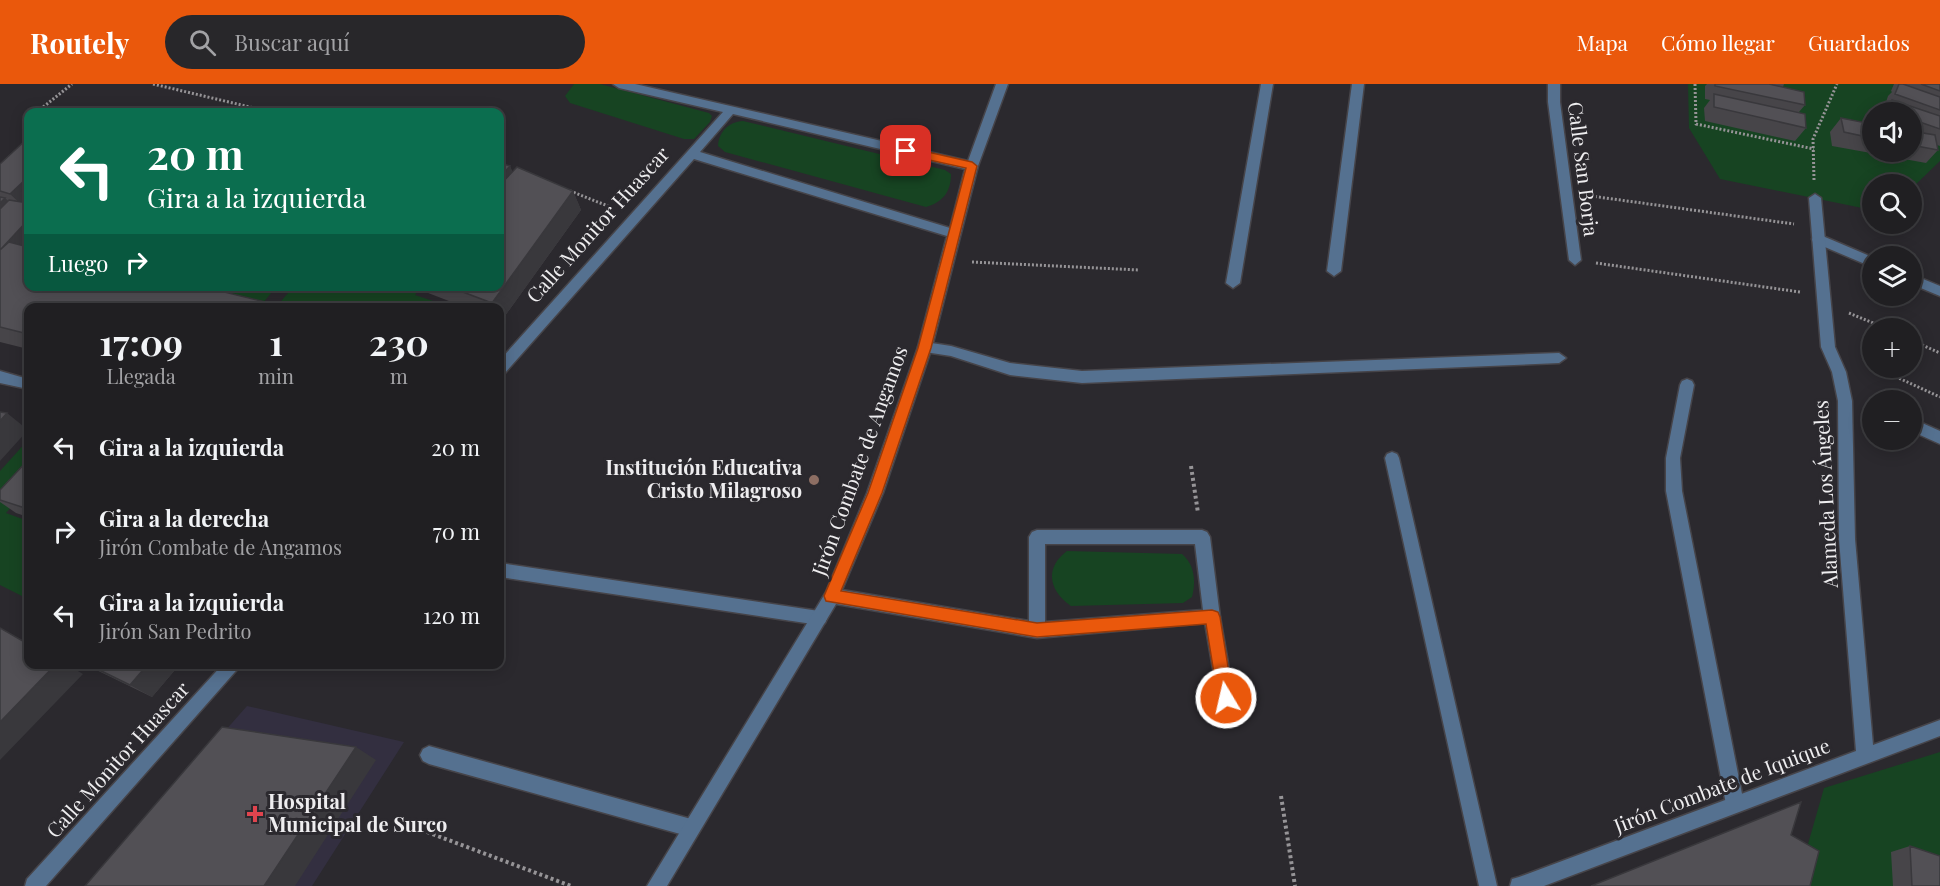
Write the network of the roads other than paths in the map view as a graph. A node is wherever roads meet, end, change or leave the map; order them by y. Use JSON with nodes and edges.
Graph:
{"nodes":[{"id":1,"x":619,"y":84,"type":"edge"},
{"id":2,"x":1002,"y":84,"type":"edge"},
{"id":3,"x":1267,"y":84,"type":"edge"},
{"id":4,"x":1358,"y":84,"type":"edge"},
{"id":5,"x":1554,"y":84,"type":"edge"},
{"id":6,"x":730,"y":111,"type":"junction"},
{"id":7,"x":693,"y":154,"type":"junction"},
{"id":8,"x":972,"y":166,"type":"junction"},
{"id":9,"x":1815,"y":198,"type":"road end"},
{"id":10,"x":1818,"y":233,"type":"junction"},
{"id":11,"x":955,"y":234,"type":"junction"},
{"id":12,"x":1862,"y":257,"type":"edge"},
{"id":13,"x":1575,"y":260,"type":"road end"},
{"id":14,"x":1334,"y":271,"type":"dead end"},
{"id":15,"x":1233,"y":283,"type":"dead end"},
{"id":16,"x":1922,"y":284,"type":"edge"},
{"id":17,"x":1940,"y":291,"type":"edge"},
{"id":18,"x":925,"y":348,"type":"junction"},
{"id":19,"x":1559,"y":358,"type":"dead end"},
{"id":20,"x":504,"y":365,"type":"edge"},
{"id":21,"x":0,"y":377,"type":"edge"},
{"id":22,"x":24,"y":383,"type":"edge"},
{"id":23,"x":1687,"y":385,"type":"dead end"},
{"id":24,"x":1922,"y":429,"type":"edge"},
{"id":25,"x":1940,"y":438,"type":"edge"},
{"id":26,"x":1392,"y":458,"type":"dead end"},
{"id":27,"x":504,"y":571,"type":"edge"},
{"id":28,"x":832,"y":596,"type":"junction"},
{"id":29,"x":1212,"y":617,"type":"junction"},
{"id":30,"x":819,"y":618,"type":"junction"},
{"id":31,"x":1037,"y":630,"type":"junction"},
{"id":32,"x":229,"y":669,"type":"edge"},
{"id":33,"x":1226,"y":698,"type":"dead end"},
{"id":34,"x":1940,"y":728,"type":"edge"},
{"id":35,"x":429,"y":755,"type":"dead end"},
{"id":36,"x":1865,"y":755,"type":"junction"},
{"id":37,"x":1735,"y":804,"type":"junction"},
{"id":38,"x":691,"y":828,"type":"junction"},
{"id":39,"x":34,"y":886,"type":"edge"},
{"id":40,"x":656,"y":886,"type":"edge"},
{"id":41,"x":1488,"y":886,"type":"edge"},
{"id":42,"x":1520,"y":886,"type":"edge"}],
"edges":[{"from":1,"to":6,"type":"street"},
{"from":2,"to":8,"type":"street","name":"Jirón Combate de Angamos"},
{"from":3,"to":15,"type":"street"},
{"from":4,"to":14,"type":"street"},
{"from":5,"to":13,"type":"street","name":"Calle San Borja"},
{"from":6,"to":7,"type":"street","name":"Calle Monitor Huascar"},
{"from":6,"to":8,"type":"street"},
{"from":7,"to":11,"type":"street"},
{"from":7,"to":20,"type":"street","name":"Calle Monitor Huascar"},
{"from":8,"to":11,"type":"street","name":"Jirón Combate de Angamos"},
{"from":9,"to":10,"type":"street","name":"Alameda Los Ángeles"},
{"from":10,"to":12,"type":"street"},
{"from":10,"to":36,"type":"street","name":"Alameda Los Ángeles"},
{"from":11,"to":18,"type":"street","name":"Jirón Combate de Angamos"},
{"from":16,"to":17,"type":"street"},
{"from":18,"to":19,"type":"street"},
{"from":18,"to":28,"type":"street","name":"Jirón Combate de Angamos"},
{"from":21,"to":22,"type":"street"},
{"from":23,"to":37,"type":"street"},
{"from":24,"to":25,"type":"street"},
{"from":26,"to":41,"type":"street"},
{"from":27,"to":30,"type":"street"},
{"from":28,"to":30,"type":"street","name":"Jirón Combate de Angamos"},
{"from":28,"to":31,"type":"street"},
{"from":29,"to":31,"type":"street"},
{"from":29,"to":31,"type":"street"},
{"from":29,"to":33,"type":"street"},
{"from":30,"to":38,"type":"street","name":"Jirón Combate de Angamos"},
{"from":32,"to":39,"type":"street","name":"Calle Monitor Huascar"},
{"from":34,"to":36,"type":"street","name":"Jirón Combate de Iquique"},
{"from":35,"to":38,"type":"street"},
{"from":36,"to":37,"type":"street","name":"Jirón Combate de Iquique"},
{"from":37,"to":42,"type":"street","name":"Jirón Combate de Iquique"},
{"from":38,"to":40,"type":"street","name":"Jirón Combate de Angamos"}]}
